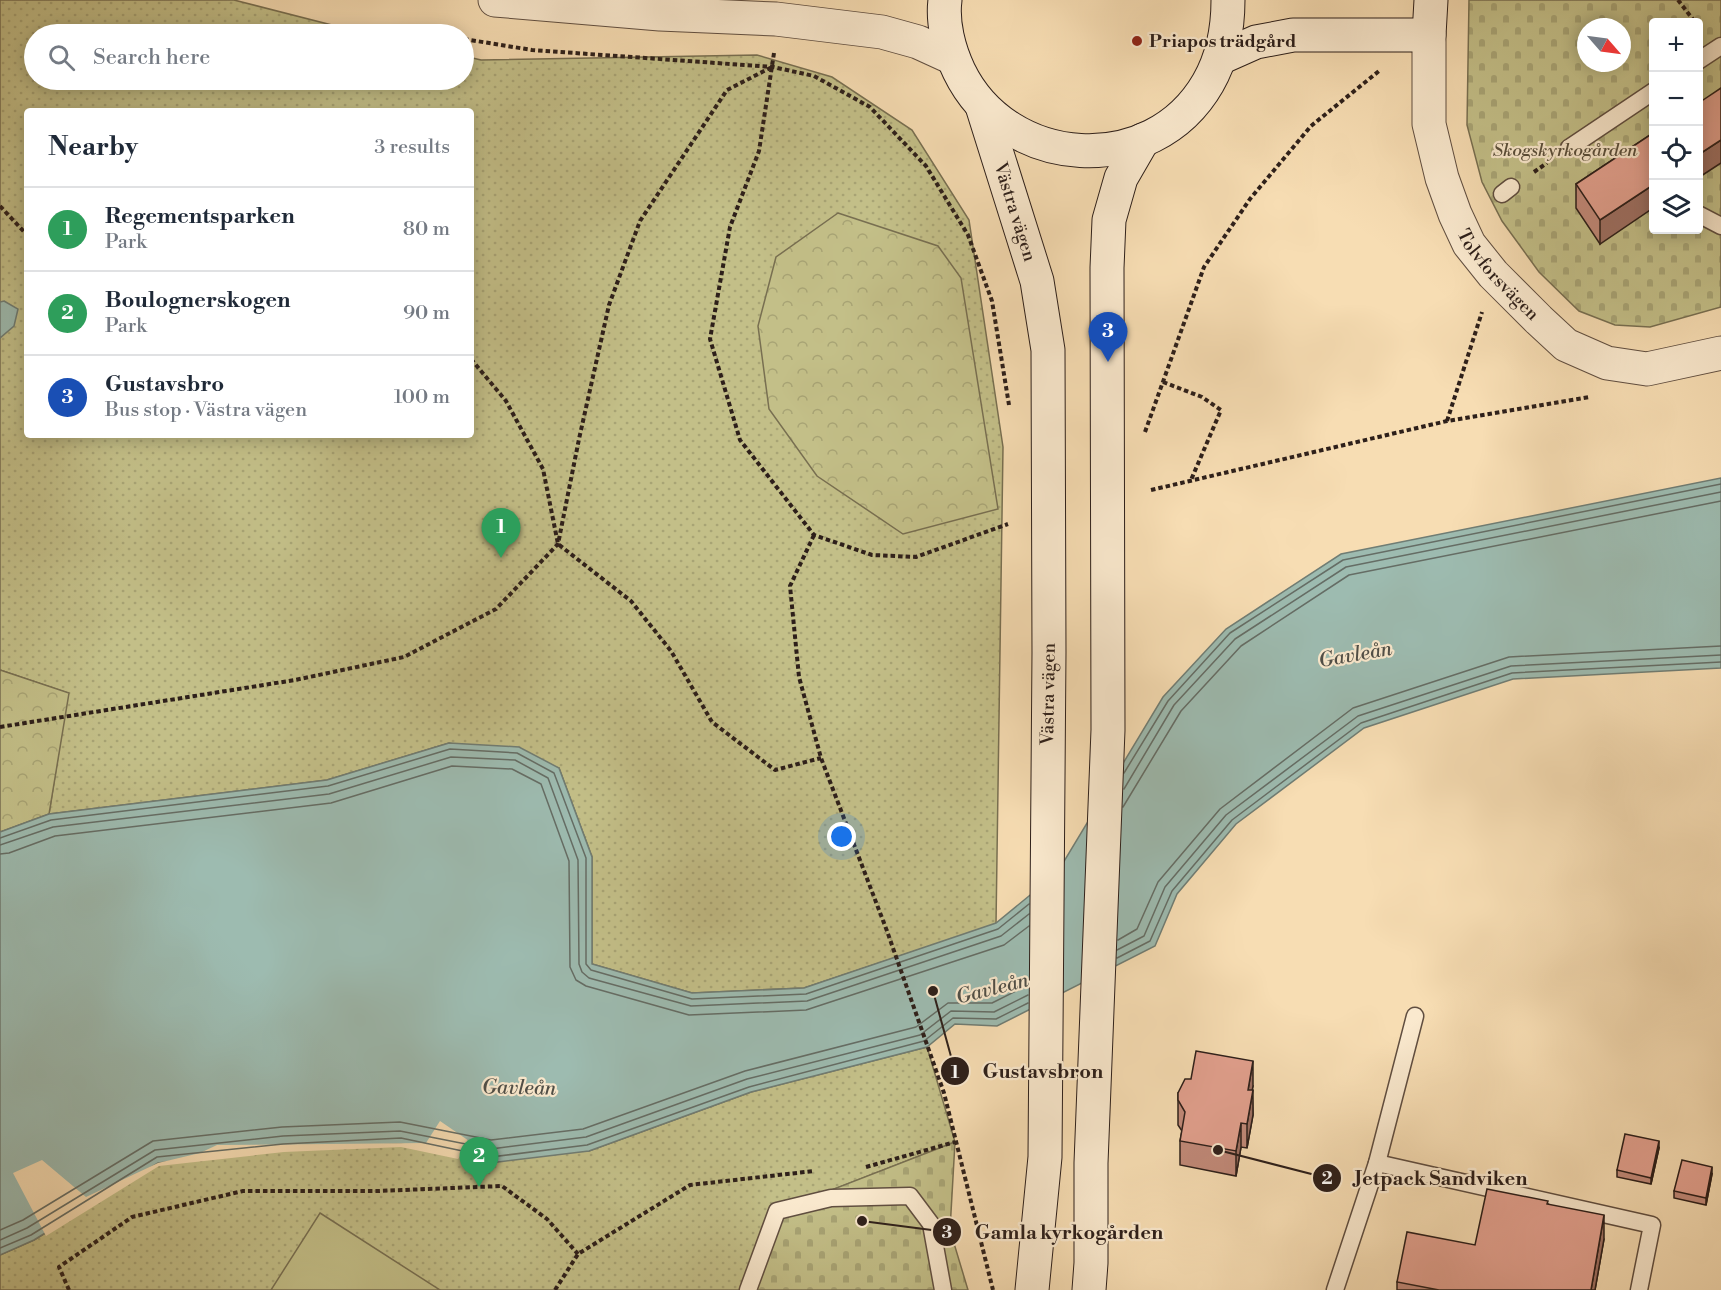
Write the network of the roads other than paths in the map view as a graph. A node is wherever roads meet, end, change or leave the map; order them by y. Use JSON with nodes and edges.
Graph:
{"nodes":[{"id":1,"x":495,"y":0,"type":"edge"},
{"id":2,"x":734,"y":0,"type":"edge"},
{"id":3,"x":945,"y":0,"type":"edge"},
{"id":4,"x":1228,"y":0,"type":"edge"},
{"id":5,"x":1431,"y":0,"type":"edge"},
{"id":6,"x":660,"y":14,"type":"junction"},
{"id":7,"x":1430,"y":35,"type":"junction"},
{"id":8,"x":1721,"y":46,"type":"edge"},
{"id":9,"x":953,"y":58,"type":"junction"},
{"id":10,"x":1220,"y":58,"type":"junction"},
{"id":11,"x":1703,"y":58,"type":"edge"},
{"id":12,"x":1649,"y":94,"type":"edge"},
{"id":13,"x":982,"y":106,"type":"junction"},
{"id":14,"x":1143,"y":140,"type":"junction"},
{"id":15,"x":1569,"y":148,"type":"dead end"},
{"id":16,"x":1703,"y":217,"type":"edge"},
{"id":17,"x":1721,"y":226,"type":"edge"},
{"id":18,"x":1721,"y":353,"type":"edge"},
{"id":19,"x":1415,"y":1016,"type":"dead end"},
{"id":20,"x":1377,"y":1163,"type":"junction"},
{"id":21,"x":748,"y":1290,"type":"edge"},
{"id":22,"x":943,"y":1290,"type":"edge"},
{"id":23,"x":1032,"y":1290,"type":"edge"},
{"id":24,"x":1089,"y":1290,"type":"edge"},
{"id":25,"x":1335,"y":1290,"type":"edge"},
{"id":26,"x":1639,"y":1290,"type":"edge"}],
"edges":[{"from":1,"to":6,"type":"main road"},
{"from":2,"to":6,"type":"main road"},
{"from":3,"to":9,"type":"main road"},
{"from":4,"to":10,"type":"main road"},
{"from":5,"to":7,"type":"main road","name":"Tolvforsvägen"},
{"from":6,"to":9,"type":"main road"},
{"from":7,"to":10,"type":"main road"},
{"from":7,"to":18,"type":"main road","name":"Tolvforsvägen"},
{"from":8,"to":11,"type":"lane"},
{"from":9,"to":13,"type":"main road"},
{"from":10,"to":14,"type":"main road"},
{"from":12,"to":15,"type":"lane"},
{"from":13,"to":14,"type":"main road"},
{"from":13,"to":23,"type":"main road","name":"Västra vägen"},
{"from":14,"to":24,"type":"main road"},
{"from":16,"to":17,"type":"lane"},
{"from":19,"to":20,"type":"lane"},
{"from":20,"to":25,"type":"lane"},
{"from":20,"to":26,"type":"lane"},
{"from":21,"to":22,"type":"lane"}]}
